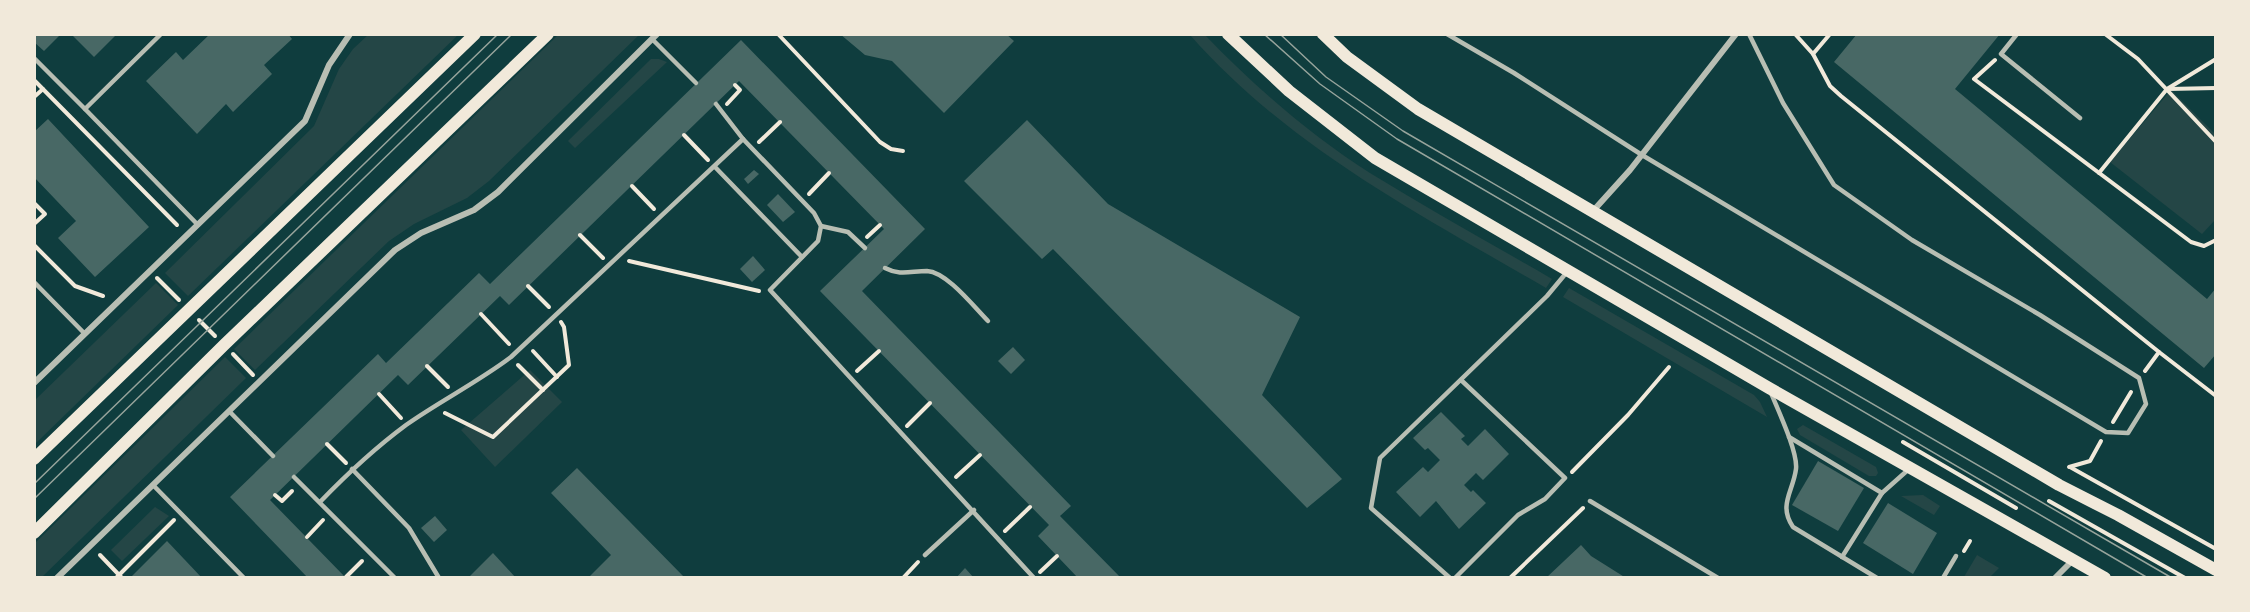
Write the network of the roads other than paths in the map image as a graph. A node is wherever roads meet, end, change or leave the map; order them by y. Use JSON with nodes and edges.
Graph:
{"nodes":[{"id":1,"x":161,"y":34,"type":"edge"},
{"id":2,"x":350,"y":34,"type":"edge"},
{"id":3,"x":475,"y":34,"type":"edge"},
{"id":4,"x":548,"y":34,"type":"edge"},
{"id":5,"x":1228,"y":34,"type":"edge"},
{"id":6,"x":1323,"y":34,"type":"edge"},
{"id":7,"x":1447,"y":34,"type":"edge"},
{"id":8,"x":1736,"y":34,"type":"edge"},
{"id":9,"x":1749,"y":34,"type":"edge"},
{"id":10,"x":2017,"y":34,"type":"edge"},
{"id":11,"x":655,"y":37,"type":"edge"},
{"id":12,"x":34,"y":58,"type":"edge"},
{"id":13,"x":696,"y":83,"type":"dead end"},
{"id":14,"x":716,"y":104,"type":"dead end"},
{"id":15,"x":85,"y":109,"type":"junction"},
{"id":16,"x":2080,"y":118,"type":"dead end"},
{"id":17,"x":744,"y":139,"type":"junction"},
{"id":18,"x":1642,"y":155,"type":"junction"},
{"id":19,"x":715,"y":167,"type":"junction"},
{"id":20,"x":1592,"y":212,"type":"junction"},
{"id":21,"x":198,"y":225,"type":"junction"},
{"id":22,"x":821,"y":226,"type":"junction"},
{"id":23,"x":863,"y":245,"type":"road end"},
{"id":24,"x":802,"y":257,"type":"junction"},
{"id":25,"x":885,"y":268,"type":"dead end"},
{"id":26,"x":1568,"y":269,"type":"junction"},
{"id":27,"x":34,"y":282,"type":"edge"},
{"id":28,"x":988,"y":321,"type":"dead end"},
{"id":29,"x":85,"y":334,"type":"junction"},
{"id":30,"x":1461,"y":380,"type":"junction"},
{"id":31,"x":34,"y":383,"type":"edge"},
{"id":32,"x":1769,"y":388,"type":"junction"},
{"id":33,"x":229,"y":411,"type":"junction"},
{"id":34,"x":1789,"y":437,"type":"junction"},
{"id":35,"x":273,"y":456,"type":"dead end"},
{"id":36,"x":34,"y":459,"type":"edge"},
{"id":37,"x":1910,"y":467,"type":"junction"},
{"id":38,"x":352,"y":469,"type":"junction"},
{"id":39,"x":294,"y":477,"type":"dead end"},
{"id":40,"x":153,"y":485,"type":"junction"},
{"id":41,"x":1882,"y":493,"type":"junction"},
{"id":42,"x":1590,"y":501,"type":"road end"},
{"id":43,"x":320,"y":502,"type":"junction"},
{"id":44,"x":974,"y":510,"type":"junction"},
{"id":45,"x":34,"y":533,"type":"edge"},
{"id":46,"x":926,"y":555,"type":"road end"},
{"id":47,"x":1956,"y":556,"type":"dead end"},
{"id":48,"x":1842,"y":557,"type":"junction"},
{"id":49,"x":2074,"y":559,"type":"junction"},
{"id":50,"x":2214,"y":569,"type":"edge"},
{"id":51,"x":1034,"y":577,"type":"edge"},
{"id":52,"x":57,"y":578,"type":"edge"},
{"id":53,"x":244,"y":578,"type":"edge"},
{"id":54,"x":395,"y":578,"type":"edge"},
{"id":55,"x":439,"y":578,"type":"edge"},
{"id":56,"x":1450,"y":578,"type":"edge"},
{"id":57,"x":1455,"y":578,"type":"edge"},
{"id":58,"x":1718,"y":578,"type":"edge"},
{"id":59,"x":1877,"y":578,"type":"edge"},
{"id":60,"x":1943,"y":578,"type":"edge"},
{"id":61,"x":2055,"y":578,"type":"edge"},
{"id":62,"x":2105,"y":578,"type":"edge"}],
"edges":[{"from":1,"to":15,"type":"lane"},
{"from":2,"to":21,"type":"street"},
{"from":3,"to":36,"type":"main road"},
{"from":4,"to":45,"type":"main road"},
{"from":5,"to":26,"type":"main road"},
{"from":6,"to":20,"type":"main road"},
{"from":7,"to":18,"type":"lane"},
{"from":8,"to":18,"type":"street"},
{"from":9,"to":18,"type":"lane"},
{"from":10,"to":16,"type":"lane"},
{"from":11,"to":13,"type":"lane"},
{"from":11,"to":33,"type":"street"},
{"from":12,"to":15,"type":"lane"},
{"from":14,"to":17,"type":"lane"},
{"from":15,"to":21,"type":"lane"},
{"from":17,"to":19,"type":"lane"},
{"from":17,"to":22,"type":"lane"},
{"from":18,"to":20,"type":"street"},
{"from":19,"to":24,"type":"lane"},
{"from":19,"to":38,"type":"lane"},
{"from":20,"to":50,"type":"main road"},
{"from":21,"to":29,"type":"street"},
{"from":22,"to":23,"type":"lane"},
{"from":22,"to":24,"type":"lane"},
{"from":24,"to":44,"type":"lane"},
{"from":25,"to":28,"type":"lane"},
{"from":26,"to":30,"type":"lane"},
{"from":26,"to":32,"type":"main road"},
{"from":27,"to":29,"type":"lane"},
{"from":29,"to":31,"type":"street"},
{"from":30,"to":56,"type":"lane"},
{"from":30,"to":57,"type":"lane"},
{"from":32,"to":34,"type":"lane"},
{"from":32,"to":37,"type":"main road"},
{"from":33,"to":35,"type":"lane"},
{"from":33,"to":40,"type":"street"},
{"from":34,"to":41,"type":"lane"},
{"from":34,"to":48,"type":"lane"},
{"from":37,"to":41,"type":"lane"},
{"from":37,"to":49,"type":"main road"},
{"from":38,"to":43,"type":"lane"},
{"from":38,"to":55,"type":"lane"},
{"from":39,"to":43,"type":"lane"},
{"from":40,"to":52,"type":"street"},
{"from":40,"to":53,"type":"lane"},
{"from":41,"to":48,"type":"lane"},
{"from":42,"to":58,"type":"lane"},
{"from":43,"to":54,"type":"lane"},
{"from":44,"to":46,"type":"lane"},
{"from":44,"to":51,"type":"lane"},
{"from":47,"to":60,"type":"lane"},
{"from":48,"to":59,"type":"lane"},
{"from":49,"to":61,"type":"street"},
{"from":49,"to":62,"type":"main road"}]}
